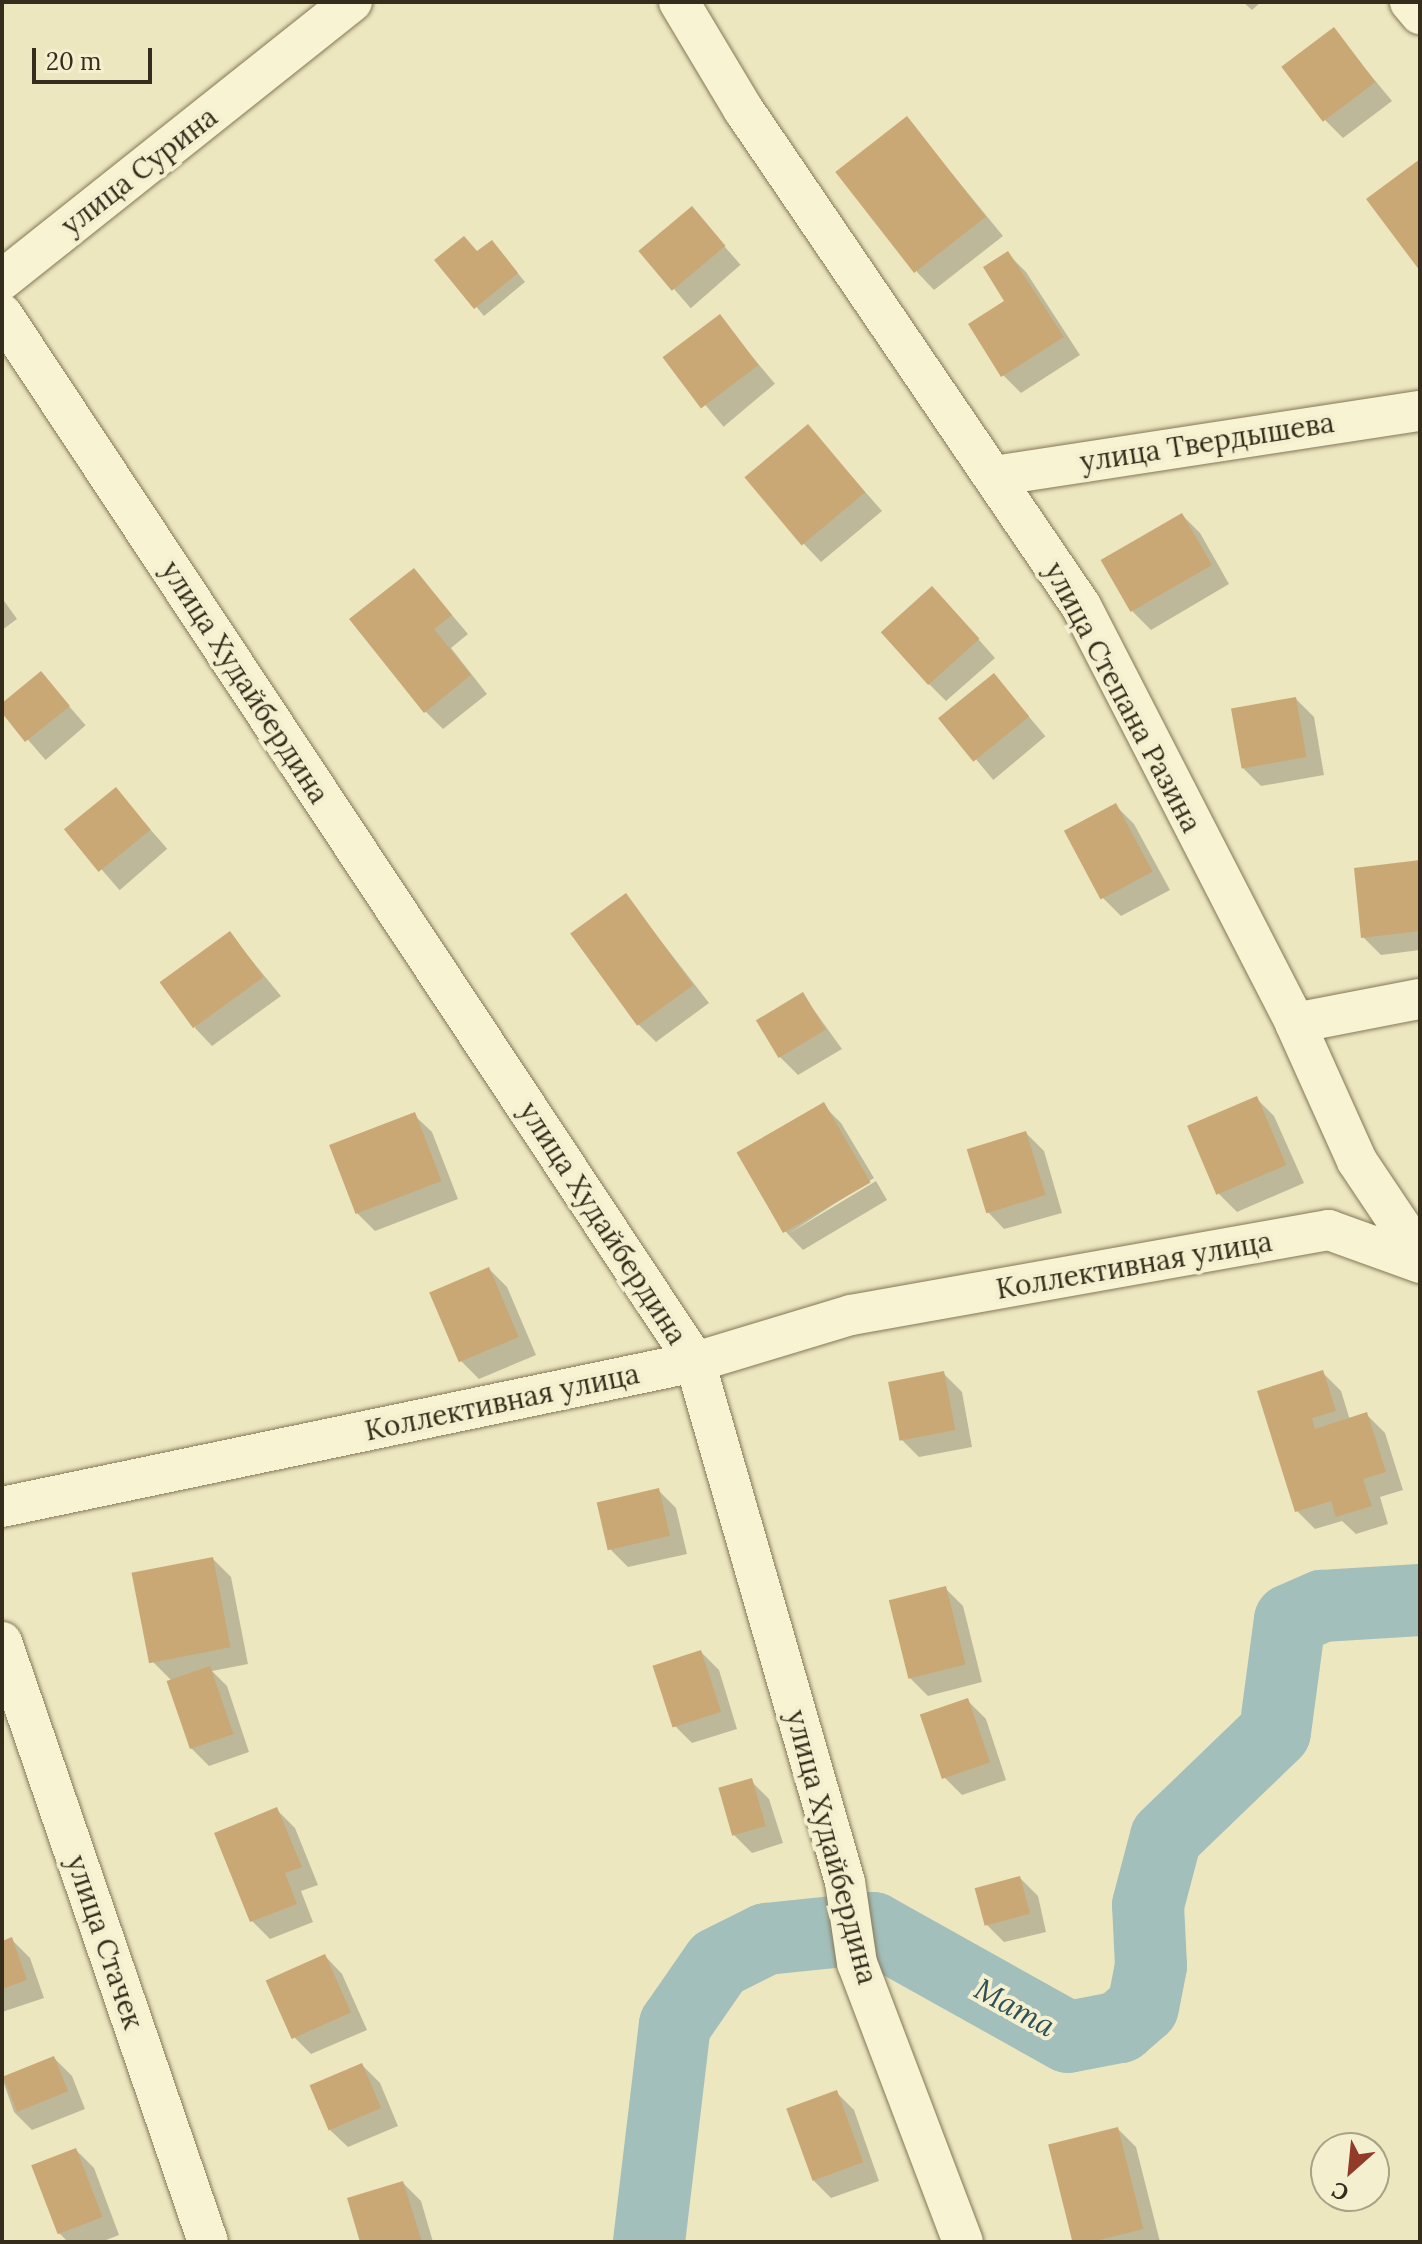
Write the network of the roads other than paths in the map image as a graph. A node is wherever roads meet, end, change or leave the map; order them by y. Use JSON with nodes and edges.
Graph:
{"nodes":[{"id":1,"x":352,"y":2,"type":"edge"},
{"id":2,"x":679,"y":2,"type":"edge"},
{"id":3,"x":1410,"y":2,"type":"edge"},
{"id":4,"x":1420,"y":14,"type":"edge"},
{"id":5,"x":2,"y":280,"type":"edge"},
{"id":6,"x":2,"y":314,"type":"edge"},
{"id":7,"x":1420,"y":411,"type":"edge"},
{"id":8,"x":994,"y":476,"type":"junction"},
{"id":9,"x":1420,"y":999,"type":"edge"},
{"id":10,"x":1295,"y":1023,"type":"junction"},
{"id":11,"x":1420,"y":1255,"type":"edge"},
{"id":12,"x":1420,"y":1263,"type":"edge"},
{"id":13,"x":695,"y":1362,"type":"junction"},
{"id":14,"x":2,"y":1507,"type":"edge"},
{"id":15,"x":2,"y":1642,"type":"edge"},
{"id":16,"x":208,"y":2242,"type":"edge"},
{"id":17,"x":963,"y":2242,"type":"edge"}],
"edges":[{"from":1,"to":5,"type":"street","name":"улица Сурина"},
{"from":2,"to":8,"type":"street","name":"улица Степана Разина"},
{"from":3,"to":4,"type":"street"},
{"from":6,"to":13,"type":"street","name":"улица Худайбердина"},
{"from":7,"to":8,"type":"street","name":"улица Твердышева"},
{"from":8,"to":10,"type":"street","name":"улица Степана Разина"},
{"from":9,"to":10,"type":"street"},
{"from":10,"to":11,"type":"street","name":"улица Степана Разина"},
{"from":12,"to":13,"type":"street","name":"Коллективная улица"},
{"from":13,"to":14,"type":"street","name":"Коллективная улица"},
{"from":13,"to":17,"type":"street","name":"улица Худайбердина"},
{"from":15,"to":16,"type":"street","name":"улица Стачек"}]}
